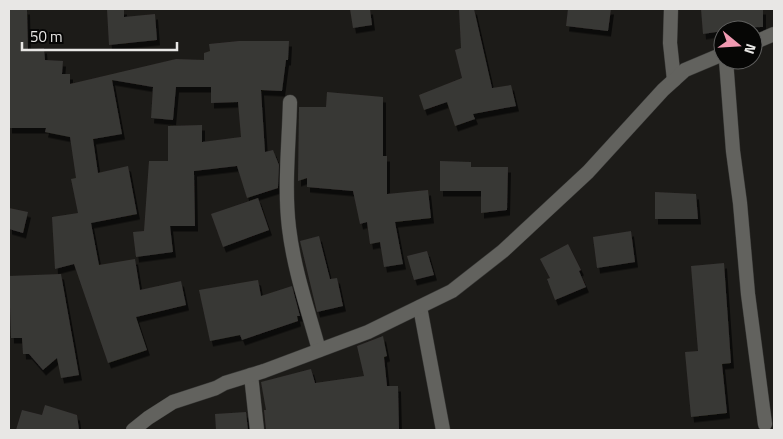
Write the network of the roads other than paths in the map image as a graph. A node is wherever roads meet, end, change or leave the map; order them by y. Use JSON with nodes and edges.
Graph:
{"nodes":[{"id":1,"x":671,"y":9,"type":"edge"},
{"id":2,"x":713,"y":58,"type":"edge"},
{"id":3,"x":727,"y":70,"type":"edge"},
{"id":4,"x":674,"y":80,"type":"junction"},
{"id":5,"x":290,"y":102,"type":"dead end"},
{"id":6,"x":420,"y":307,"type":"junction"},
{"id":7,"x":319,"y":350,"type":"junction"},
{"id":8,"x":251,"y":375,"type":"junction"},
{"id":9,"x":765,"y":424,"type":"dead end"},
{"id":10,"x":133,"y":430,"type":"edge"},
{"id":11,"x":257,"y":430,"type":"edge"},
{"id":12,"x":443,"y":430,"type":"edge"}],
"edges":[{"from":1,"to":4,"type":"street"},
{"from":2,"to":4,"type":"street"},
{"from":3,"to":9,"type":"street"},
{"from":4,"to":6,"type":"street"},
{"from":5,"to":7,"type":"street"},
{"from":6,"to":7,"type":"street"},
{"from":6,"to":12,"type":"street"},
{"from":7,"to":8,"type":"street"},
{"from":8,"to":10,"type":"street"},
{"from":8,"to":11,"type":"street"}]}
